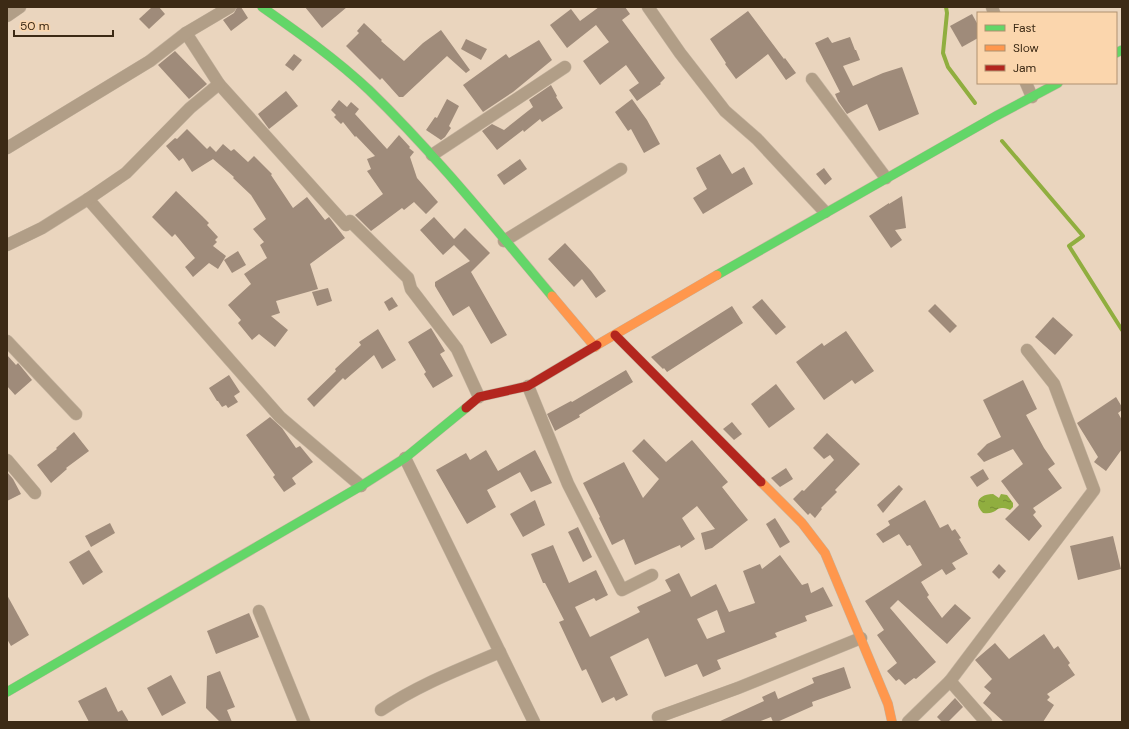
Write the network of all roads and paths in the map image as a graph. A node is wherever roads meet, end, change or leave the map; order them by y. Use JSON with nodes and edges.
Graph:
{"nodes":[{"id":1,"x":20,"y":7,"type":"edge"},
{"id":2,"x":230,"y":7,"type":"edge"},
{"id":3,"x":262,"y":7,"type":"edge"},
{"id":4,"x":648,"y":7,"type":"edge"},
{"id":5,"x":7,"y":16,"type":"edge"},
{"id":6,"x":186,"y":33,"type":"junction"},
{"id":7,"x":564,"y":67,"type":"dead end"},
{"id":8,"x":812,"y":79,"type":"dead end"},
{"id":9,"x":220,"y":84,"type":"junction"},
{"id":10,"x":1026,"y":84,"type":"edge"},
{"id":11,"x":1056,"y":84,"type":"edge"},
{"id":12,"x":1032,"y":97,"type":"junction"},
{"id":13,"x":7,"y":148,"type":"edge"},
{"id":14,"x":432,"y":155,"type":"junction"},
{"id":15,"x":621,"y":169,"type":"dead end"},
{"id":16,"x":886,"y":178,"type":"junction"},
{"id":17,"x":88,"y":200,"type":"junction"},
{"id":18,"x":825,"y":212,"type":"junction"},
{"id":19,"x":504,"y":241,"type":"junction"},
{"id":20,"x":7,"y":245,"type":"edge"},
{"id":21,"x":615,"y":335,"type":"junction"},
{"id":22,"x":7,"y":341,"type":"edge"},
{"id":23,"x":595,"y":346,"type":"junction"},
{"id":24,"x":1027,"y":350,"type":"dead end"},
{"id":25,"x":528,"y":386,"type":"junction"},
{"id":26,"x":479,"y":397,"type":"junction"},
{"id":27,"x":76,"y":414,"type":"dead end"},
{"id":28,"x":405,"y":458,"type":"junction"},
{"id":29,"x":7,"y":460,"type":"edge"},
{"id":30,"x":361,"y":486,"type":"junction"},
{"id":31,"x":35,"y":493,"type":"dead end"},
{"id":32,"x":652,"y":576,"type":"dead end"},
{"id":33,"x":259,"y":611,"type":"dead end"},
{"id":34,"x":861,"y":638,"type":"junction"},
{"id":35,"x":500,"y":652,"type":"junction"},
{"id":36,"x":950,"y":681,"type":"junction"},
{"id":37,"x":7,"y":692,"type":"edge"},
{"id":38,"x":381,"y":710,"type":"dead end"},
{"id":39,"x":658,"y":717,"type":"dead end"},
{"id":40,"x":304,"y":722,"type":"edge"},
{"id":41,"x":534,"y":722,"type":"edge"},
{"id":42,"x":892,"y":722,"type":"edge"},
{"id":43,"x":908,"y":722,"type":"edge"},
{"id":44,"x":986,"y":722,"type":"edge"}],
"edges":[{"from":1,"to":5,"type":"street"},
{"from":2,"to":6,"type":"street"},
{"from":3,"to":14,"type":"street"},
{"from":4,"to":18,"type":"street"},
{"from":6,"to":9,"type":"street"},
{"from":6,"to":13,"type":"street"},
{"from":7,"to":14,"type":"street"},
{"from":8,"to":16,"type":"street"},
{"from":9,"to":17,"type":"street"},
{"from":9,"to":26,"type":"street"},
{"from":10,"to":12,"type":"street"},
{"from":11,"to":12,"type":"street"},
{"from":12,"to":16,"type":"street"},
{"from":14,"to":19,"type":"street"},
{"from":15,"to":19,"type":"street"},
{"from":16,"to":18,"type":"street"},
{"from":17,"to":20,"type":"street"},
{"from":17,"to":30,"type":"street"},
{"from":18,"to":21,"type":"street"},
{"from":19,"to":23,"type":"street"},
{"from":21,"to":23,"type":"street"},
{"from":21,"to":34,"type":"street"},
{"from":22,"to":27,"type":"street"},
{"from":23,"to":25,"type":"street"},
{"from":24,"to":36,"type":"street"},
{"from":25,"to":26,"type":"street"},
{"from":25,"to":32,"type":"street"},
{"from":26,"to":28,"type":"street"},
{"from":28,"to":30,"type":"street"},
{"from":28,"to":35,"type":"street"},
{"from":29,"to":31,"type":"street"},
{"from":30,"to":37,"type":"street"},
{"from":33,"to":40,"type":"street"},
{"from":34,"to":39,"type":"street"},
{"from":34,"to":42,"type":"street"},
{"from":35,"to":38,"type":"street"},
{"from":35,"to":41,"type":"street"},
{"from":36,"to":43,"type":"street"},
{"from":36,"to":44,"type":"street"}]}
